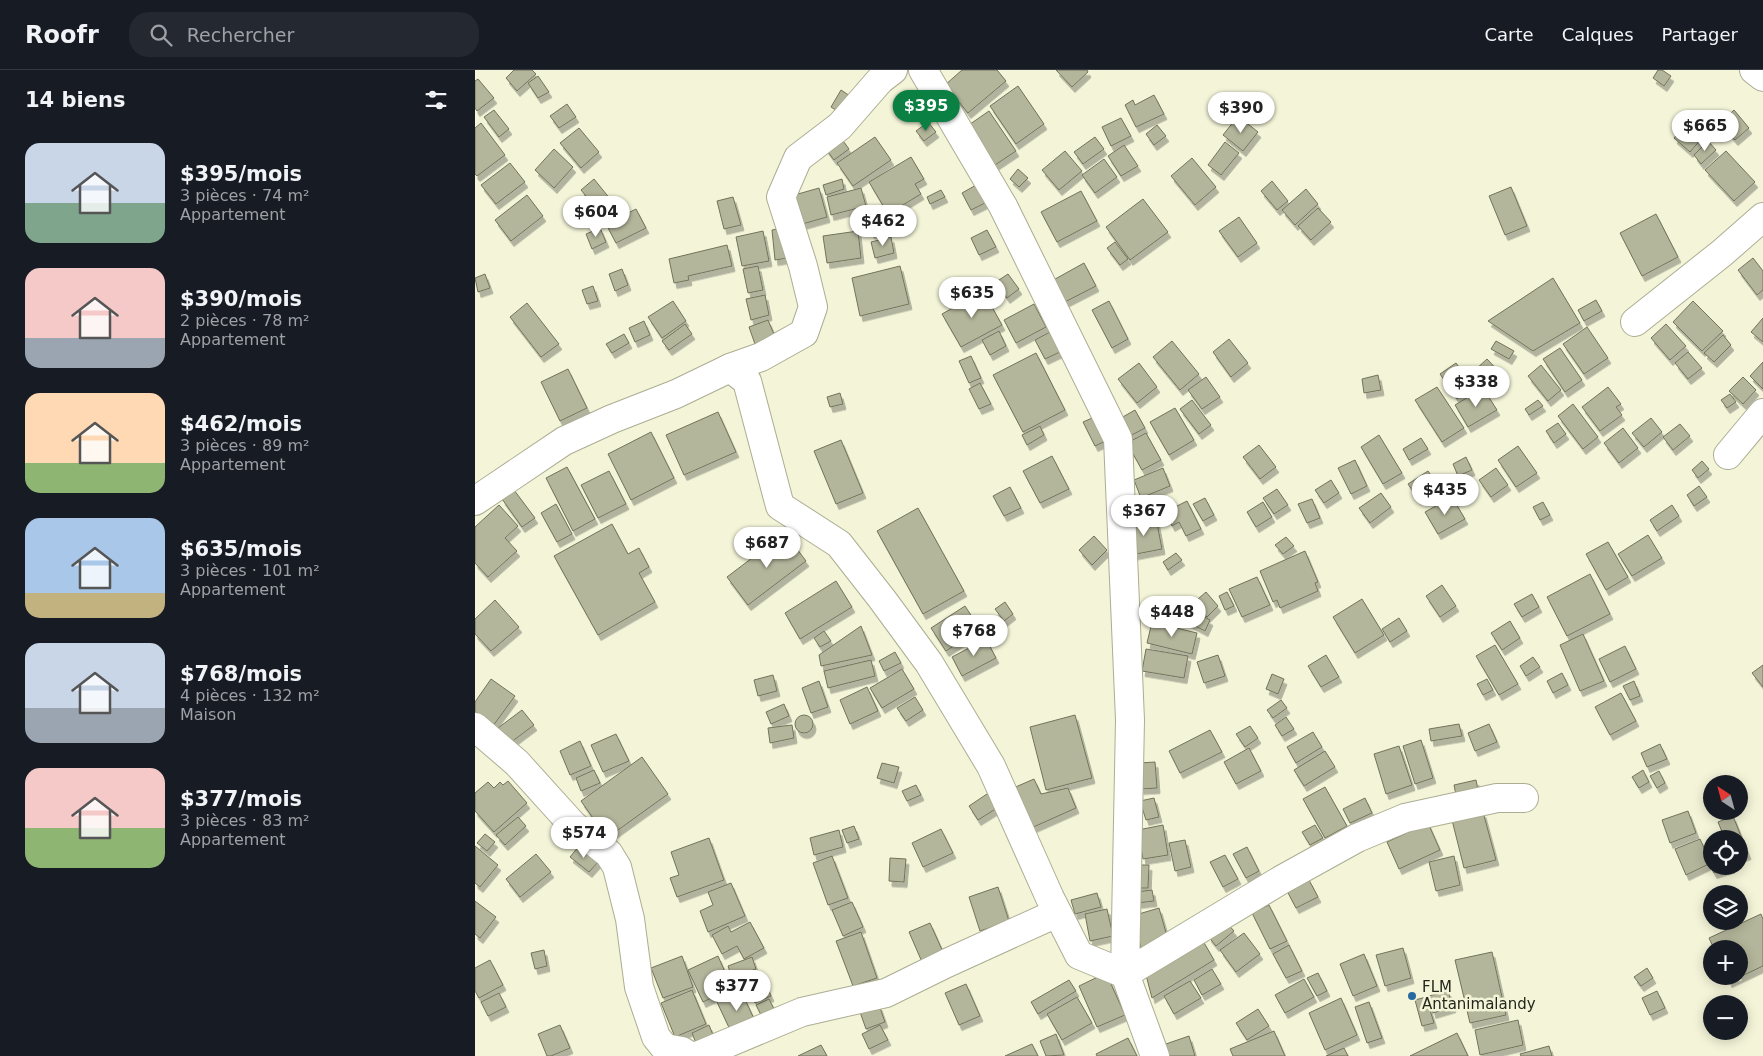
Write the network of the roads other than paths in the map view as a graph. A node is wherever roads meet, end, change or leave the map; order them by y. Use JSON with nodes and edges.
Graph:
{"nodes":[{"id":1,"x":893,"y":70,"type":"edge"},
{"id":2,"x":923,"y":70,"type":"edge"},
{"id":3,"x":1754,"y":70,"type":"edge"},
{"id":4,"x":1763,"y":77,"type":"edge"},
{"id":5,"x":1763,"y":217,"type":"edge"},
{"id":6,"x":1635,"y":322,"type":"dead end"},
{"id":7,"x":730,"y":368,"type":"junction"},
{"id":8,"x":1763,"y":413,"type":"edge"},
{"id":9,"x":1728,"y":455,"type":"dead end"},
{"id":10,"x":475,"y":501,"type":"edge"},
{"id":11,"x":475,"y":727,"type":"edge"},
{"id":12,"x":1523,"y":798,"type":"dead end"},
{"id":13,"x":1057,"y":913,"type":"junction"},
{"id":14,"x":1125,"y":974,"type":"junction"},
{"id":15,"x":690,"y":1056,"type":"edge"},
{"id":16,"x":697,"y":1056,"type":"edge"},
{"id":17,"x":1155,"y":1056,"type":"edge"}],
"edges":[{"from":1,"to":7,"type":"street"},
{"from":2,"to":14,"type":"street"},
{"from":3,"to":4,"type":"street"},
{"from":5,"to":6,"type":"street"},
{"from":7,"to":10,"type":"street"},
{"from":7,"to":13,"type":"street"},
{"from":8,"to":9,"type":"street"},
{"from":11,"to":15,"type":"street"},
{"from":12,"to":14,"type":"street"},
{"from":13,"to":14,"type":"street"},
{"from":13,"to":16,"type":"street"},
{"from":14,"to":17,"type":"street"}]}
